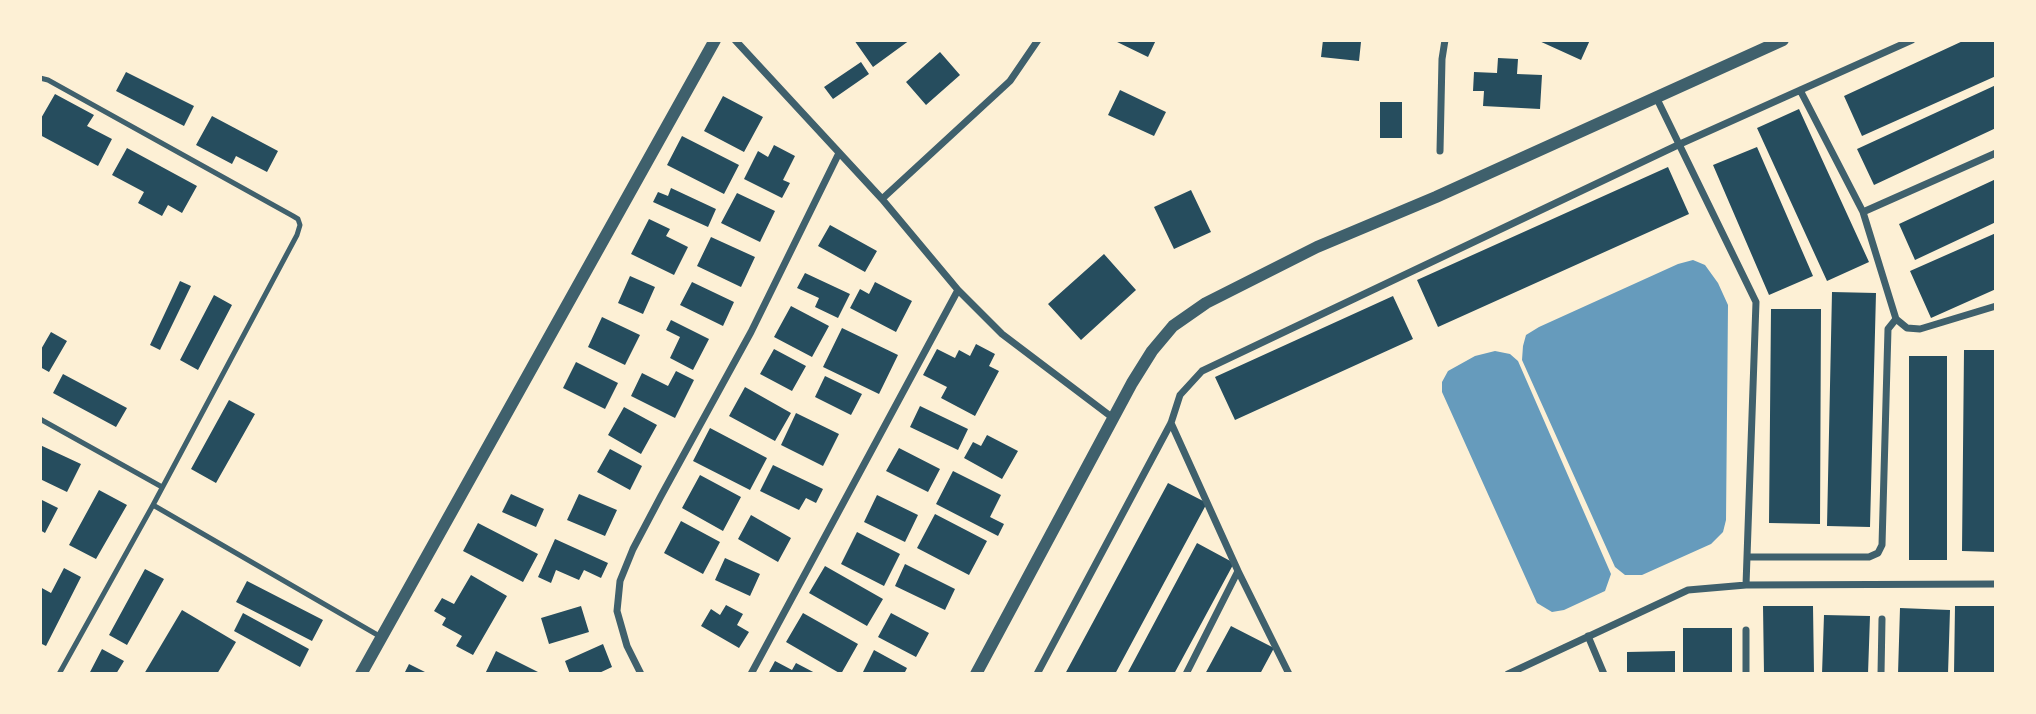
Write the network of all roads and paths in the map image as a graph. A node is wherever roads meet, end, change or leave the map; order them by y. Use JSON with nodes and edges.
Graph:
{"nodes":[{"id":1,"x":715,"y":40,"type":"edge"},
{"id":2,"x":735,"y":40,"type":"edge"},
{"id":3,"x":1038,"y":40,"type":"edge"},
{"id":4,"x":1445,"y":40,"type":"edge"},
{"id":5,"x":1783,"y":40,"type":"edge"},
{"id":6,"x":1912,"y":40,"type":"edge"},
{"id":7,"x":40,"y":78,"type":"edge"},
{"id":8,"x":1800,"y":90,"type":"junction"},
{"id":9,"x":1657,"y":99,"type":"junction"},
{"id":10,"x":1680,"y":144,"type":"junction"},
{"id":11,"x":1440,"y":151,"type":"dead end"},
{"id":12,"x":839,"y":153,"type":"junction"},
{"id":13,"x":1996,"y":153,"type":"edge"},
{"id":14,"x":882,"y":199,"type":"junction"},
{"id":15,"x":1863,"y":212,"type":"junction"},
{"id":16,"x":958,"y":290,"type":"junction"},
{"id":17,"x":1996,"y":306,"type":"edge"},
{"id":18,"x":1896,"y":319,"type":"junction"},
{"id":19,"x":1113,"y":418,"type":"junction"},
{"id":20,"x":40,"y":419,"type":"edge"},
{"id":21,"x":1171,"y":423,"type":"junction"},
{"id":22,"x":162,"y":487,"type":"junction"},
{"id":23,"x":153,"y":505,"type":"junction"},
{"id":24,"x":1748,"y":557,"type":"junction"},
{"id":25,"x":1238,"y":571,"type":"junction"},
{"id":26,"x":1996,"y":584,"type":"edge"},
{"id":27,"x":1746,"y":585,"type":"junction"},
{"id":28,"x":1882,"y":619,"type":"dead end"},
{"id":29,"x":1746,"y":630,"type":"dead end"},
{"id":30,"x":1588,"y":636,"type":"junction"},
{"id":31,"x":381,"y":637,"type":"junction"},
{"id":32,"x":59,"y":674,"type":"edge"},
{"id":33,"x":361,"y":674,"type":"edge"},
{"id":34,"x":641,"y":674,"type":"edge"},
{"id":35,"x":751,"y":674,"type":"edge"},
{"id":36,"x":976,"y":674,"type":"edge"},
{"id":37,"x":1037,"y":674,"type":"edge"},
{"id":38,"x":1186,"y":674,"type":"edge"},
{"id":39,"x":1289,"y":674,"type":"edge"},
{"id":40,"x":1507,"y":674,"type":"edge"},
{"id":41,"x":1604,"y":674,"type":"edge"},
{"id":42,"x":1746,"y":674,"type":"edge"},
{"id":43,"x":1881,"y":674,"type":"edge"}],
"edges":[{"from":1,"to":31,"type":"street"},
{"from":2,"to":12,"type":"street"},
{"from":3,"to":14,"type":"street"},
{"from":4,"to":11,"type":"street"},
{"from":5,"to":9,"type":"street"},
{"from":6,"to":8,"type":"street"},
{"from":7,"to":22,"type":"lane"},
{"from":8,"to":10,"type":"street"},
{"from":8,"to":15,"type":"street"},
{"from":9,"to":10,"type":"street"},
{"from":9,"to":19,"type":"street"},
{"from":10,"to":21,"type":"street"},
{"from":10,"to":24,"type":"street"},
{"from":12,"to":14,"type":"street"},
{"from":12,"to":34,"type":"street"},
{"from":13,"to":15,"type":"street"},
{"from":14,"to":16,"type":"street"},
{"from":15,"to":18,"type":"street"},
{"from":16,"to":19,"type":"street"},
{"from":16,"to":35,"type":"street"},
{"from":17,"to":18,"type":"street"},
{"from":18,"to":24,"type":"street"},
{"from":19,"to":36,"type":"street"},
{"from":20,"to":22,"type":"lane"},
{"from":21,"to":25,"type":"street"},
{"from":21,"to":37,"type":"street"},
{"from":22,"to":23,"type":"lane"},
{"from":23,"to":31,"type":"lane"},
{"from":23,"to":32,"type":"lane"},
{"from":24,"to":27,"type":"street"},
{"from":25,"to":38,"type":"street"},
{"from":25,"to":39,"type":"street"},
{"from":26,"to":27,"type":"street"},
{"from":27,"to":30,"type":"street"},
{"from":28,"to":43,"type":"street"},
{"from":29,"to":42,"type":"street"},
{"from":30,"to":40,"type":"street"},
{"from":30,"to":41,"type":"street"},
{"from":31,"to":33,"type":"street"}]}
